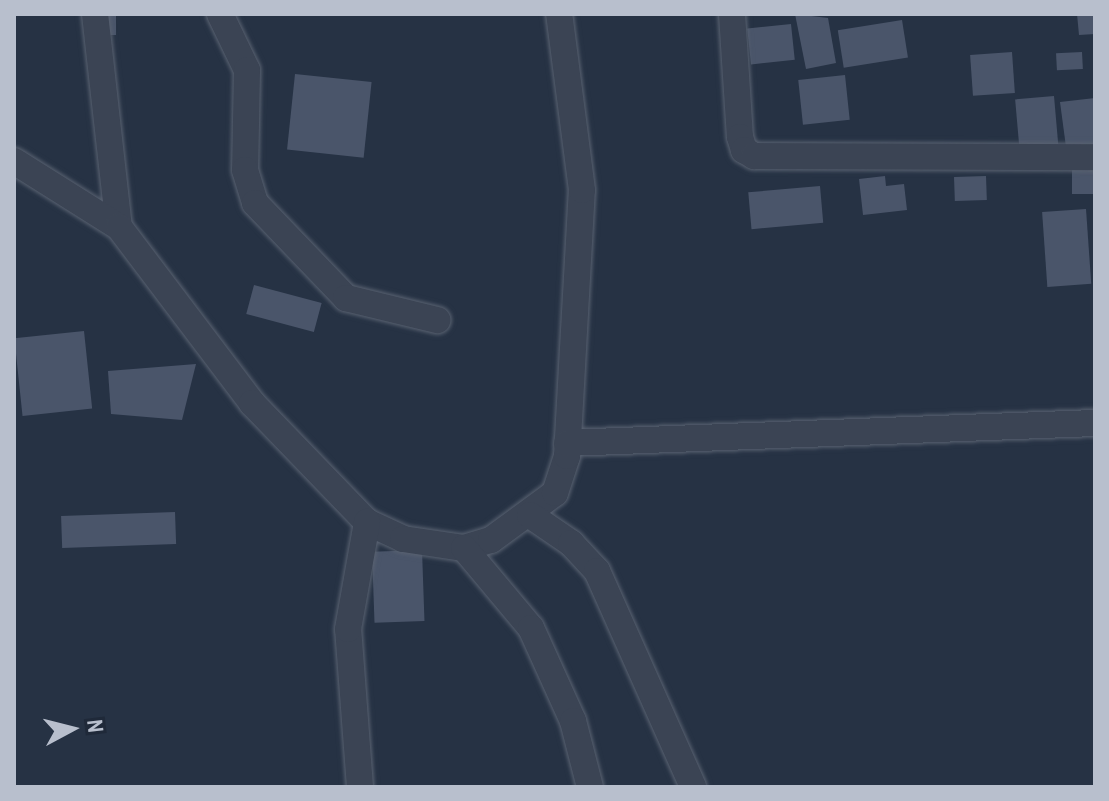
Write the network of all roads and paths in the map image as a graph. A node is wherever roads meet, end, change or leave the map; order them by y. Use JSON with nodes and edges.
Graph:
{"nodes":[{"id":1,"x":95,"y":14,"type":"edge"},
{"id":2,"x":220,"y":14,"type":"edge"},
{"id":3,"x":559,"y":14,"type":"edge"},
{"id":4,"x":732,"y":14,"type":"edge"},
{"id":5,"x":1095,"y":157,"type":"edge"},
{"id":6,"x":14,"y":161,"type":"edge"},
{"id":7,"x":119,"y":227,"type":"junction"},
{"id":8,"x":437,"y":320,"type":"dead end"},
{"id":9,"x":1095,"y":423,"type":"edge"},
{"id":10,"x":567,"y":443,"type":"junction"},
{"id":11,"x":530,"y":515,"type":"junction"},
{"id":12,"x":367,"y":522,"type":"junction"},
{"id":13,"x":464,"y":548,"type":"junction"},
{"id":14,"x":360,"y":787,"type":"edge"},
{"id":15,"x":590,"y":787,"type":"edge"},
{"id":16,"x":693,"y":787,"type":"edge"}],
"edges":[{"from":1,"to":7,"type":"street"},
{"from":2,"to":8,"type":"street"},
{"from":3,"to":10,"type":"street"},
{"from":4,"to":5,"type":"street"},
{"from":6,"to":7,"type":"street"},
{"from":7,"to":12,"type":"street"},
{"from":9,"to":10,"type":"street"},
{"from":10,"to":11,"type":"street"},
{"from":11,"to":13,"type":"street"},
{"from":11,"to":16,"type":"street"},
{"from":12,"to":13,"type":"street"},
{"from":12,"to":14,"type":"street"},
{"from":13,"to":15,"type":"street"}]}
